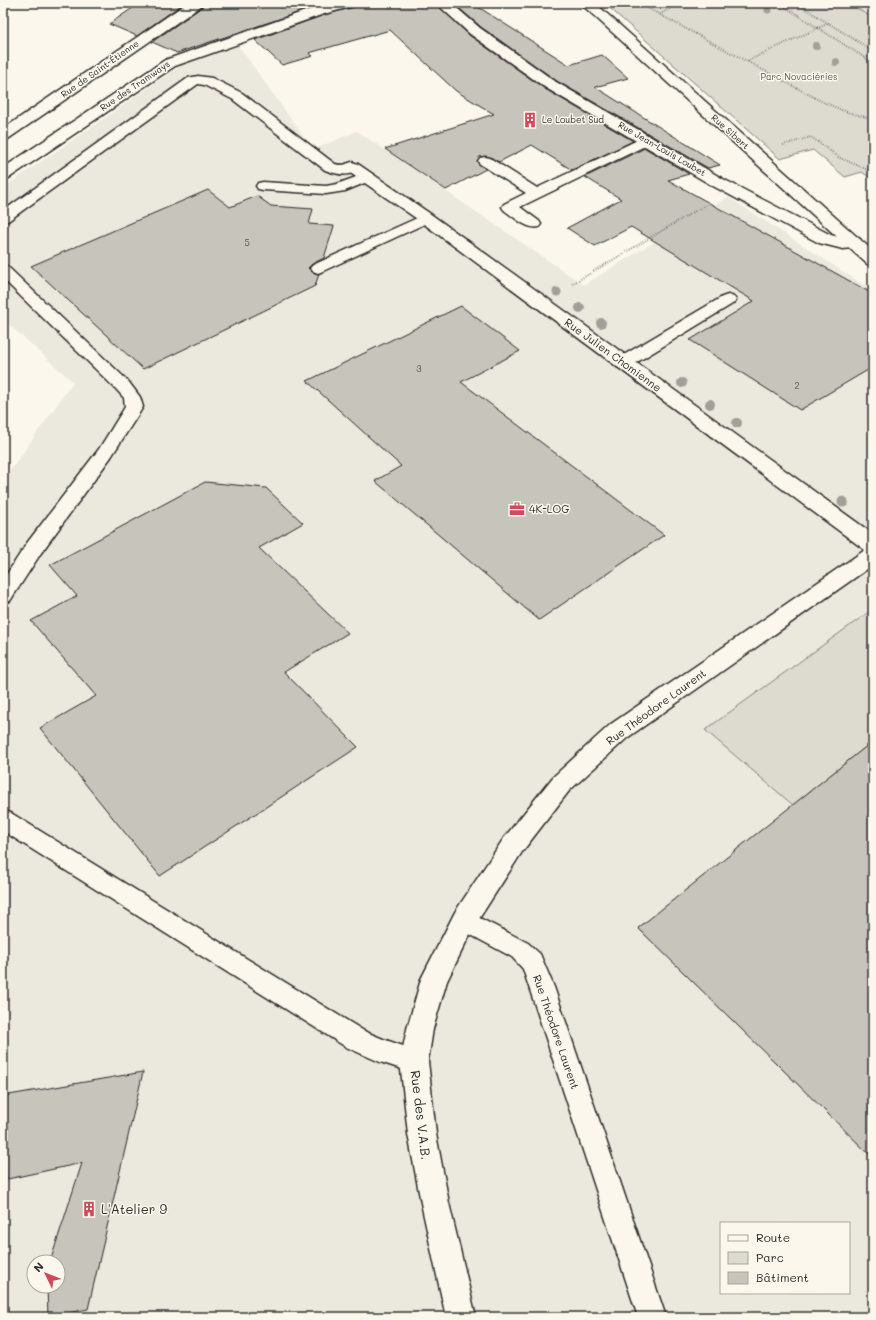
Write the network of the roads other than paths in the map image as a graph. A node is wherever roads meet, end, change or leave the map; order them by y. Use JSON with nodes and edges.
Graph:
{"nodes":[{"id":1,"x":196,"y":3,"type":"edge"},
{"id":2,"x":349,"y":3,"type":"edge"},
{"id":3,"x":443,"y":3,"type":"edge"},
{"id":4,"x":587,"y":3,"type":"edge"},
{"id":5,"x":3,"y":136,"type":"edge"},
{"id":6,"x":646,"y":140,"type":"junction"},
{"id":7,"x":485,"y":161,"type":"dead end"},
{"id":8,"x":359,"y":172,"type":"junction"},
{"id":9,"x":3,"y":174,"type":"edge"},
{"id":10,"x":263,"y":186,"type":"dead end"},
{"id":11,"x":536,"y":193,"type":"junction"},
{"id":12,"x":3,"y":218,"type":"edge"},
{"id":13,"x":426,"y":218,"type":"junction"},
{"id":14,"x":534,"y":224,"type":"dead end"},
{"id":15,"x":854,"y":243,"type":"junction"},
{"id":16,"x":873,"y":260,"type":"edge"},
{"id":17,"x":318,"y":268,"type":"dead end"},
{"id":18,"x":3,"y":270,"type":"edge"},
{"id":19,"x":728,"y":300,"type":"dead end"},
{"id":20,"x":623,"y":362,"type":"junction"},
{"id":21,"x":873,"y":545,"type":"edge"},
{"id":22,"x":873,"y":555,"type":"edge"},
{"id":23,"x":3,"y":596,"type":"edge"},
{"id":24,"x":3,"y":820,"type":"edge"},
{"id":25,"x":464,"y":920,"type":"junction"},
{"id":26,"x":414,"y":1061,"type":"junction"},
{"id":27,"x":461,"y":1317,"type":"edge"},
{"id":28,"x":652,"y":1317,"type":"edge"}],
"edges":[{"from":1,"to":5,"type":"street","name":"Rue de Saint-Étienne"},
{"from":2,"to":9,"type":"street","name":"Rue des Tramways"},
{"from":3,"to":6,"type":"street","name":"Rue Jean-Louis Loubet"},
{"from":4,"to":15,"type":"street","name":"Rue Sibert"},
{"from":6,"to":11,"type":"lane"},
{"from":6,"to":15,"type":"street","name":"Rue Jean-Louis Loubet"},
{"from":7,"to":11,"type":"lane"},
{"from":8,"to":10,"type":"lane"},
{"from":8,"to":12,"type":"lane"},
{"from":8,"to":13,"type":"street","name":"Rue Julien Chomienne"},
{"from":11,"to":14,"type":"lane"},
{"from":13,"to":17,"type":"lane"},
{"from":13,"to":20,"type":"street","name":"Rue Julien Chomienne"},
{"from":15,"to":16,"type":"street","name":"Rue Sibert"},
{"from":18,"to":23,"type":"lane"},
{"from":19,"to":20,"type":"lane"},
{"from":20,"to":21,"type":"street","name":"Rue Julien Chomienne"},
{"from":22,"to":25,"type":"street","name":"Rue Théodore Laurent"},
{"from":24,"to":26,"type":"lane"},
{"from":25,"to":26,"type":"street","name":"Rue des V.A.B."},
{"from":25,"to":28,"type":"lane","name":"Rue Théodore Laurent"},
{"from":26,"to":27,"type":"street","name":"Rue des V.A.B."}]}
